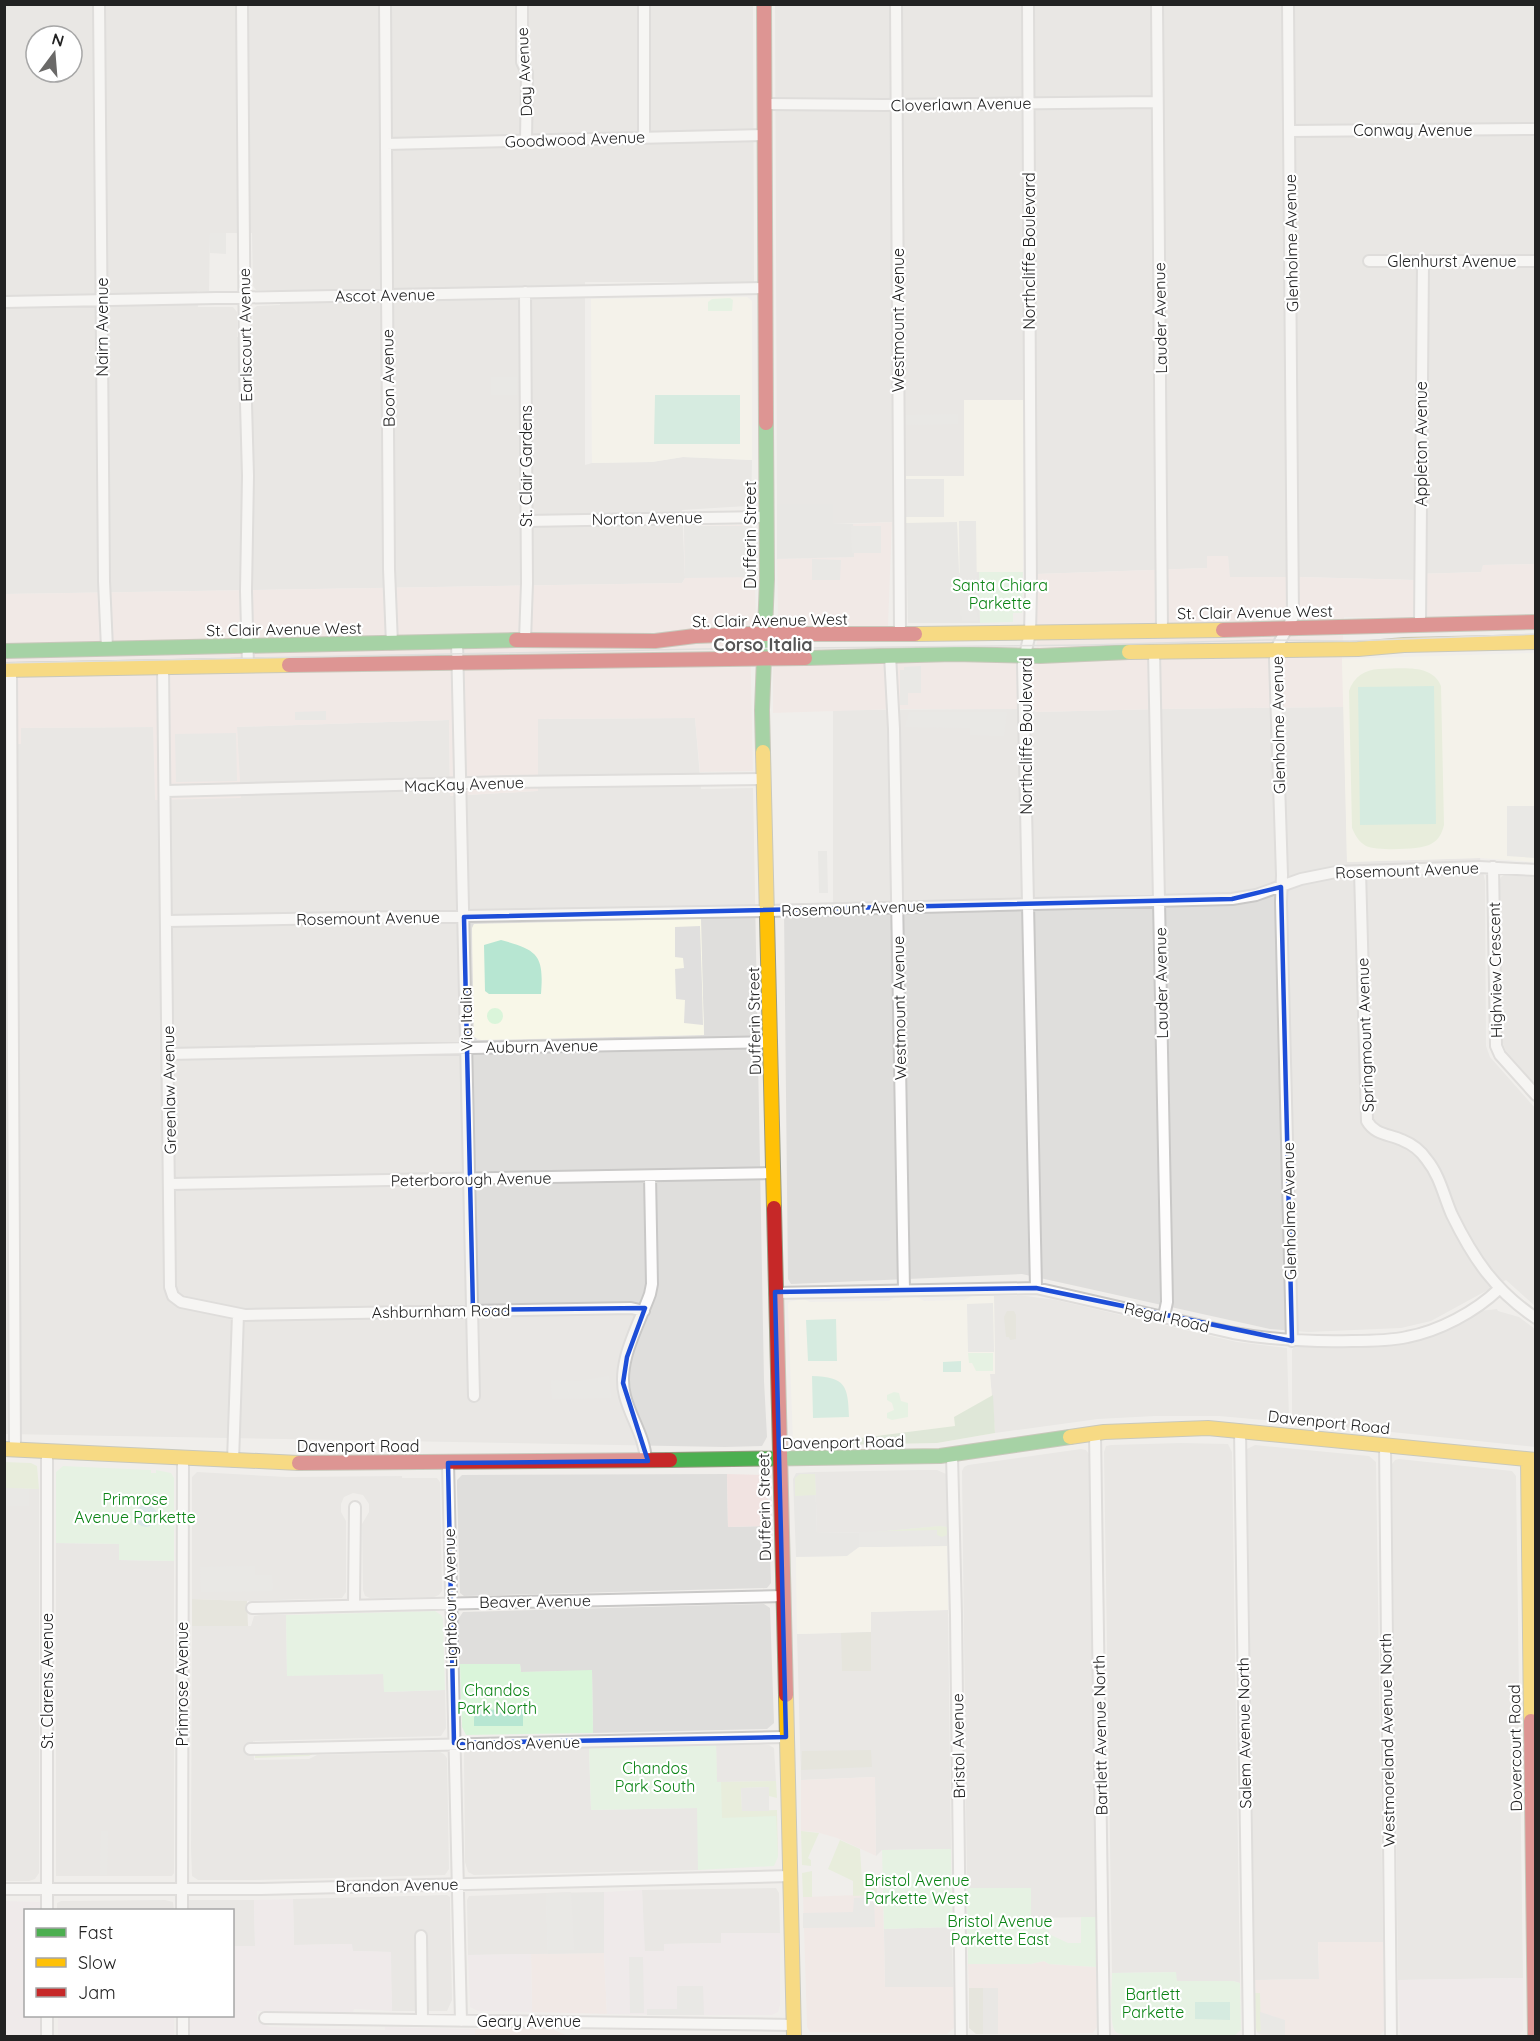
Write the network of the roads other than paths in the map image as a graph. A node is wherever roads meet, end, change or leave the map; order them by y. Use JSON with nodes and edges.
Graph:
{"nodes":[{"id":1,"x":99,"y":4,"type":"edge"},
{"id":2,"x":242,"y":4,"type":"edge"},
{"id":3,"x":384,"y":4,"type":"edge"},
{"id":4,"x":522,"y":4,"type":"edge"},
{"id":5,"x":644,"y":4,"type":"edge"},
{"id":6,"x":764,"y":4,"type":"edge"},
{"id":7,"x":896,"y":4,"type":"edge"},
{"id":8,"x":1028,"y":4,"type":"edge"},
{"id":9,"x":1157,"y":4,"type":"edge"},
{"id":10,"x":1288,"y":4,"type":"edge"},
{"id":11,"x":1157,"y":102,"type":"junction"},
{"id":12,"x":1029,"y":103,"type":"junction"},
{"id":13,"x":765,"y":104,"type":"junction"},
{"id":14,"x":897,"y":104,"type":"junction"},
{"id":15,"x":1536,"y":129,"type":"edge"},
{"id":16,"x":1290,"y":131,"type":"junction"},
{"id":17,"x":765,"y":135,"type":"junction"},
{"id":18,"x":644,"y":137,"type":"junction"},
{"id":19,"x":526,"y":140,"type":"junction"},
{"id":20,"x":386,"y":144,"type":"junction"},
{"id":21,"x":1368,"y":261,"type":"dead end"},
{"id":22,"x":1536,"y":261,"type":"edge"},
{"id":23,"x":1423,"y":262,"type":"junction"},
{"id":24,"x":765,"y":288,"type":"junction"},
{"id":25,"x":525,"y":292,"type":"junction"},
{"id":26,"x":387,"y":295,"type":"junction"},
{"id":27,"x":244,"y":298,"type":"junction"},
{"id":28,"x":102,"y":300,"type":"junction"},
{"id":29,"x":4,"y":302,"type":"edge"},
{"id":30,"x":767,"y":517,"type":"junction"},
{"id":31,"x":526,"y":521,"type":"junction"},
{"id":32,"x":1536,"y":622,"type":"edge"},
{"id":33,"x":1420,"y":626,"type":"junction"},
{"id":34,"x":1289,"y":627,"type":"junction"},
{"id":35,"x":1162,"y":631,"type":"junction"},
{"id":36,"x":1030,"y":633,"type":"junction"},
{"id":37,"x":766,"y":635,"type":"junction"},
{"id":38,"x":900,"y":635,"type":"junction"},
{"id":39,"x":525,"y":640,"type":"junction"},
{"id":40,"x":457,"y":641,"type":"junction"},
{"id":41,"x":1536,"y":642,"type":"edge"},
{"id":42,"x":392,"y":644,"type":"junction"},
{"id":43,"x":248,"y":645,"type":"junction"},
{"id":44,"x":107,"y":648,"type":"junction"},
{"id":45,"x":1276,"y":649,"type":"junction"},
{"id":46,"x":4,"y":651,"type":"edge"},
{"id":47,"x":1154,"y":651,"type":"junction"},
{"id":48,"x":890,"y":655,"type":"junction"},
{"id":49,"x":1024,"y":655,"type":"junction"},
{"id":50,"x":765,"y":658,"type":"junction"},
{"id":51,"x":458,"y":664,"type":"junction"},
{"id":52,"x":248,"y":666,"type":"junction"},
{"id":53,"x":163,"y":667,"type":"junction"},
{"id":54,"x":8,"y":670,"type":"edge"},
{"id":55,"x":763,"y":779,"type":"junction"},
{"id":56,"x":461,"y":784,"type":"junction"},
{"id":57,"x":166,"y":791,"type":"junction"},
{"id":58,"x":1492,"y":867,"type":"junction"},
{"id":59,"x":1536,"y":870,"type":"edge"},
{"id":60,"x":1360,"y":871,"type":"junction"},
{"id":61,"x":1281,"y":887,"type":"junction"},
{"id":62,"x":1159,"y":900,"type":"junction"},
{"id":63,"x":1029,"y":904,"type":"junction"},
{"id":64,"x":897,"y":907,"type":"junction"},
{"id":65,"x":768,"y":910,"type":"junction"},
{"id":66,"x":464,"y":917,"type":"junction"},
{"id":67,"x":167,"y":921,"type":"junction"},
{"id":68,"x":771,"y":1042,"type":"junction"},
{"id":69,"x":467,"y":1047,"type":"junction"},
{"id":70,"x":168,"y":1054,"type":"junction"},
{"id":71,"x":1536,"y":1095,"type":"edge"},
{"id":72,"x":773,"y":1173,"type":"junction"},
{"id":73,"x":650,"y":1176,"type":"junction"},
{"id":74,"x":470,"y":1179,"type":"junction"},
{"id":75,"x":170,"y":1184,"type":"junction"},
{"id":76,"x":1036,"y":1288,"type":"junction"},
{"id":77,"x":1499,"y":1289,"type":"junction"},
{"id":78,"x":904,"y":1290,"type":"junction"},
{"id":79,"x":775,"y":1293,"type":"junction"},
{"id":80,"x":472,"y":1310,"type":"junction"},
{"id":81,"x":644,"y":1311,"type":"junction"},
{"id":82,"x":238,"y":1314,"type":"junction"},
{"id":83,"x":1164,"y":1316,"type":"junction"},
{"id":84,"x":1536,"y":1318,"type":"edge"},
{"id":85,"x":1292,"y":1341,"type":"junction"},
{"id":86,"x":474,"y":1396,"type":"dead end"},
{"id":87,"x":1240,"y":1430,"type":"junction"},
{"id":88,"x":1095,"y":1433,"type":"junction"},
{"id":89,"x":1385,"y":1444,"type":"junction"},
{"id":90,"x":10,"y":1449,"type":"edge"},
{"id":91,"x":47,"y":1451,"type":"junction"},
{"id":92,"x":952,"y":1455,"type":"junction"},
{"id":93,"x":183,"y":1458,"type":"junction"},
{"id":94,"x":779,"y":1460,"type":"junction"},
{"id":95,"x":1532,"y":1460,"type":"edge"},
{"id":96,"x":233,"y":1461,"type":"junction"},
{"id":97,"x":646,"y":1461,"type":"junction"},
{"id":98,"x":448,"y":1462,"type":"junction"},
{"id":99,"x":355,"y":1507,"type":"dead end"},
{"id":100,"x":783,"y":1596,"type":"junction"},
{"id":101,"x":450,"y":1603,"type":"junction"},
{"id":102,"x":354,"y":1605,"type":"junction"},
{"id":103,"x":252,"y":1608,"type":"dead end"},
{"id":104,"x":786,"y":1737,"type":"junction"},
{"id":105,"x":453,"y":1743,"type":"junction"},
{"id":106,"x":250,"y":1749,"type":"dead end"},
{"id":107,"x":790,"y":1876,"type":"junction"},
{"id":108,"x":458,"y":1884,"type":"junction"},
{"id":109,"x":47,"y":1888,"type":"junction"},
{"id":110,"x":182,"y":1888,"type":"junction"},
{"id":111,"x":4,"y":1889,"type":"edge"},
{"id":112,"x":47,"y":1909,"type":"edge"},
{"id":113,"x":182,"y":1909,"type":"edge"},
{"id":114,"x":420,"y":1936,"type":"dead end"},
{"id":115,"x":47,"y":2017,"type":"edge"},
{"id":116,"x":183,"y":2017,"type":"edge"},
{"id":117,"x":265,"y":2018,"type":"dead end"},
{"id":118,"x":422,"y":2020,"type":"junction"},
{"id":119,"x":460,"y":2020,"type":"junction"},
{"id":120,"x":794,"y":2031,"type":"edge"},
{"id":121,"x":47,"y":2037,"type":"edge"},
{"id":122,"x":183,"y":2037,"type":"edge"},
{"id":123,"x":961,"y":2037,"type":"edge"},
{"id":124,"x":1104,"y":2037,"type":"edge"},
{"id":125,"x":1249,"y":2037,"type":"edge"},
{"id":126,"x":1391,"y":2037,"type":"edge"},
{"id":127,"x":1535,"y":2037,"type":"edge"}],
"edges":[{"from":1,"to":28,"type":"street","name":"Nairn Avenue"},
{"from":2,"to":27,"type":"street","name":"Earlscourt Avenue"},
{"from":3,"to":20,"type":"street","name":"Boon Avenue"},
{"from":4,"to":19,"type":"street","name":"Day Avenue"},
{"from":5,"to":18,"type":"street"},
{"from":6,"to":13,"type":"main road","name":"Dufferin Street"},
{"from":7,"to":14,"type":"street","name":"Westmount Avenue"},
{"from":8,"to":12,"type":"street","name":"Northcliffe Boulevard"},
{"from":9,"to":11,"type":"street","name":"Lauder Avenue"},
{"from":10,"to":16,"type":"street","name":"Glenholme Avenue"},
{"from":11,"to":12,"type":"street","name":"Cloverlawn Avenue"},
{"from":11,"to":35,"type":"street","name":"Lauder Avenue"},
{"from":12,"to":14,"type":"street","name":"Cloverlawn Avenue"},
{"from":12,"to":36,"type":"street","name":"Northcliffe Boulevard"},
{"from":13,"to":14,"type":"street","name":"Cloverlawn Avenue"},
{"from":13,"to":17,"type":"main road","name":"Dufferin Street"},
{"from":14,"to":38,"type":"street","name":"Westmount Avenue"},
{"from":15,"to":16,"type":"street","name":"Conway Avenue"},
{"from":16,"to":34,"type":"street","name":"Glenholme Avenue"},
{"from":17,"to":18,"type":"street","name":"Goodwood Avenue"},
{"from":17,"to":24,"type":"main road","name":"Dufferin Street"},
{"from":18,"to":19,"type":"street","name":"Goodwood Avenue"},
{"from":19,"to":20,"type":"street","name":"Goodwood Avenue"},
{"from":20,"to":26,"type":"street","name":"Boon Avenue"},
{"from":21,"to":23,"type":"street","name":"Glenhurst Avenue"},
{"from":22,"to":23,"type":"street","name":"Glenhurst Avenue"},
{"from":23,"to":33,"type":"street","name":"Appleton Avenue"},
{"from":24,"to":25,"type":"street","name":"Ascot Avenue"},
{"from":24,"to":30,"type":"main road","name":"Dufferin Street"},
{"from":25,"to":26,"type":"street","name":"Ascot Avenue"},
{"from":25,"to":31,"type":"street","name":"St. Clair Gardens"},
{"from":26,"to":27,"type":"street","name":"Ascot Avenue"},
{"from":26,"to":42,"type":"street","name":"Boon Avenue"},
{"from":27,"to":28,"type":"street","name":"Ascot Avenue"},
{"from":27,"to":43,"type":"street","name":"Earlscourt Avenue"},
{"from":28,"to":29,"type":"street","name":"Ascot Avenue"},
{"from":28,"to":44,"type":"street","name":"Nairn Avenue"},
{"from":30,"to":31,"type":"street","name":"Norton Avenue"},
{"from":30,"to":37,"type":"main road","name":"Dufferin Street"},
{"from":31,"to":39,"type":"street","name":"St. Clair Gardens"},
{"from":32,"to":33,"type":"main road","name":"St. Clair Avenue West"},
{"from":33,"to":34,"type":"main road","name":"St. Clair Avenue West"},
{"from":34,"to":35,"type":"main road","name":"St. Clair Avenue West"},
{"from":34,"to":45,"type":"street","name":"Glenholme Avenue"},
{"from":35,"to":36,"type":"main road","name":"St. Clair Avenue West"},
{"from":36,"to":38,"type":"main road","name":"St. Clair Avenue West"},
{"from":36,"to":49,"type":"street","name":"Northcliffe Boulevard"},
{"from":37,"to":38,"type":"main road","name":"St. Clair Avenue West"},
{"from":37,"to":39,"type":"main road","name":"St. Clair Avenue West"},
{"from":37,"to":50,"type":"main road","name":"Dufferin Street"},
{"from":39,"to":40,"type":"main road","name":"St. Clair Avenue West"},
{"from":40,"to":42,"type":"main road","name":"St. Clair Avenue West"},
{"from":40,"to":51,"type":"street","name":"Via Italia"},
{"from":41,"to":45,"type":"main road"},
{"from":42,"to":43,"type":"main road","name":"St. Clair Avenue West"},
{"from":43,"to":44,"type":"main road","name":"St. Clair Avenue West"},
{"from":43,"to":52,"type":"street","name":"Earlscourt Avenue"},
{"from":44,"to":46,"type":"main road","name":"St. Clair Avenue West"},
{"from":45,"to":47,"type":"main road"},
{"from":45,"to":61,"type":"street","name":"Glenholme Avenue"},
{"from":47,"to":49,"type":"main road"},
{"from":47,"to":62,"type":"street","name":"Lauder Avenue"},
{"from":48,"to":49,"type":"main road"},
{"from":48,"to":50,"type":"main road"},
{"from":48,"to":64,"type":"street","name":"Westmount Avenue"},
{"from":49,"to":63,"type":"street","name":"Northcliffe Boulevard"},
{"from":50,"to":51,"type":"main road"},
{"from":50,"to":55,"type":"main road","name":"Dufferin Street"},
{"from":51,"to":52,"type":"main road"},
{"from":51,"to":56,"type":"street","name":"Via Italia"},
{"from":52,"to":53,"type":"main road"},
{"from":53,"to":54,"type":"main road"},
{"from":53,"to":57,"type":"street","name":"Greenlaw Avenue"},
{"from":54,"to":90,"type":"street"},
{"from":55,"to":56,"type":"street","name":"MacKay Avenue"},
{"from":55,"to":65,"type":"main road","name":"Dufferin Street"},
{"from":56,"to":57,"type":"street","name":"MacKay Avenue"},
{"from":56,"to":66,"type":"street","name":"Via Italia"},
{"from":57,"to":67,"type":"street","name":"Greenlaw Avenue"},
{"from":58,"to":59,"type":"street","name":"Rosemount Avenue"},
{"from":58,"to":60,"type":"street","name":"Rosemount Avenue"},
{"from":58,"to":71,"type":"street","name":"Highview Crescent"},
{"from":60,"to":61,"type":"street","name":"Rosemount Avenue"},
{"from":60,"to":77,"type":"street","name":"Springmount Avenue"},
{"from":61,"to":62,"type":"street","name":"Rosemount Avenue"},
{"from":61,"to":85,"type":"street","name":"Glenholme Avenue"},
{"from":62,"to":63,"type":"street","name":"Rosemount Avenue"},
{"from":62,"to":83,"type":"street","name":"Lauder Avenue"},
{"from":63,"to":64,"type":"street","name":"Rosemount Avenue"},
{"from":63,"to":76,"type":"street","name":"Northcliffe Boulevard"},
{"from":64,"to":65,"type":"street","name":"Rosemount Avenue"},
{"from":64,"to":78,"type":"street","name":"Westmount Avenue"},
{"from":65,"to":66,"type":"street","name":"Rosemount Avenue"},
{"from":65,"to":68,"type":"main road","name":"Dufferin Street"},
{"from":66,"to":67,"type":"street","name":"Rosemount Avenue"},
{"from":66,"to":69,"type":"street","name":"Via Italia"},
{"from":67,"to":70,"type":"street","name":"Greenlaw Avenue"},
{"from":68,"to":69,"type":"street","name":"Auburn Avenue"},
{"from":68,"to":72,"type":"main road","name":"Dufferin Street"},
{"from":69,"to":70,"type":"street","name":"Auburn Avenue"},
{"from":69,"to":74,"type":"street","name":"Via Italia"},
{"from":70,"to":75,"type":"street","name":"Greenlaw Avenue"},
{"from":72,"to":73,"type":"street","name":"Peterborough Avenue"},
{"from":72,"to":79,"type":"main road","name":"Dufferin Street"},
{"from":73,"to":74,"type":"street","name":"Peterborough Avenue"},
{"from":73,"to":81,"type":"street"},
{"from":74,"to":75,"type":"street","name":"Peterborough Avenue"},
{"from":74,"to":80,"type":"street","name":"Via Italia"},
{"from":75,"to":82,"type":"street","name":"Greenlaw Avenue"},
{"from":76,"to":78,"type":"street","name":"Regal Road"},
{"from":76,"to":83,"type":"street","name":"Regal Road"},
{"from":77,"to":84,"type":"street"},
{"from":77,"to":85,"type":"street","name":"Regal Road"},
{"from":78,"to":79,"type":"street","name":"Regal Road"},
{"from":79,"to":94,"type":"main road","name":"Dufferin Street"},
{"from":80,"to":81,"type":"street","name":"Ashburnham Road"},
{"from":80,"to":82,"type":"street","name":"Ashburnham Road"},
{"from":80,"to":86,"type":"street","name":"Via Italia"},
{"from":81,"to":97,"type":"street"},
{"from":82,"to":96,"type":"street"},
{"from":83,"to":85,"type":"street","name":"Regal Road"},
{"from":87,"to":88,"type":"main road","name":"Davenport Road"},
{"from":87,"to":89,"type":"main road","name":"Davenport Road"},
{"from":87,"to":125,"type":"street","name":"Salem Avenue North"},
{"from":88,"to":92,"type":"main road","name":"Davenport Road"},
{"from":88,"to":124,"type":"street","name":"Bartlett Avenue North"},
{"from":89,"to":95,"type":"main road","name":"Davenport Road"},
{"from":89,"to":126,"type":"street","name":"Westmoreland Avenue North"},
{"from":90,"to":91,"type":"main road","name":"Davenport Road"},
{"from":91,"to":93,"type":"main road","name":"Davenport Road"},
{"from":91,"to":109,"type":"street","name":"St. Clarens Avenue"},
{"from":92,"to":94,"type":"main road","name":"Davenport Road"},
{"from":92,"to":123,"type":"street","name":"Bristol Avenue"},
{"from":93,"to":96,"type":"main road","name":"Davenport Road"},
{"from":93,"to":110,"type":"street","name":"Primrose Avenue"},
{"from":94,"to":97,"type":"main road","name":"Davenport Road"},
{"from":94,"to":100,"type":"main road","name":"Dufferin Street"},
{"from":95,"to":127,"type":"main road","name":"Dovercourt Road"},
{"from":96,"to":98,"type":"main road","name":"Davenport Road"},
{"from":97,"to":98,"type":"main road","name":"Davenport Road"},
{"from":98,"to":101,"type":"street","name":"Lightbourn Avenue"},
{"from":99,"to":102,"type":"street"},
{"from":100,"to":101,"type":"street","name":"Beaver Avenue"},
{"from":100,"to":104,"type":"main road","name":"Dufferin Street"},
{"from":101,"to":102,"type":"street","name":"Beaver Avenue"},
{"from":101,"to":105,"type":"street","name":"Lightbourn Avenue"},
{"from":102,"to":103,"type":"street","name":"Beaver Avenue"},
{"from":104,"to":105,"type":"street","name":"Chandos Avenue"},
{"from":104,"to":107,"type":"main road","name":"Dufferin Street"},
{"from":105,"to":106,"type":"street","name":"Chandos Avenue"},
{"from":105,"to":108,"type":"street","name":"Lightbourn Avenue"},
{"from":107,"to":108,"type":"street","name":"Brandon Avenue"},
{"from":107,"to":120,"type":"main road","name":"Dufferin Street"},
{"from":108,"to":110,"type":"street","name":"Brandon Avenue"},
{"from":108,"to":119,"type":"street","name":"Lightbourn Avenue"},
{"from":109,"to":110,"type":"street","name":"Brandon Avenue"},
{"from":109,"to":111,"type":"street","name":"Brandon Avenue"},
{"from":109,"to":112,"type":"street","name":"St. Clarens Avenue"},
{"from":110,"to":113,"type":"street","name":"Primrose Avenue"},
{"from":114,"to":118,"type":"street"},
{"from":115,"to":121,"type":"street"},
{"from":116,"to":122,"type":"street"},
{"from":117,"to":118,"type":"street","name":"Geary Avenue"},
{"from":118,"to":119,"type":"street","name":"Geary Avenue"},
{"from":119,"to":120,"type":"street","name":"Geary Avenue"}]}
